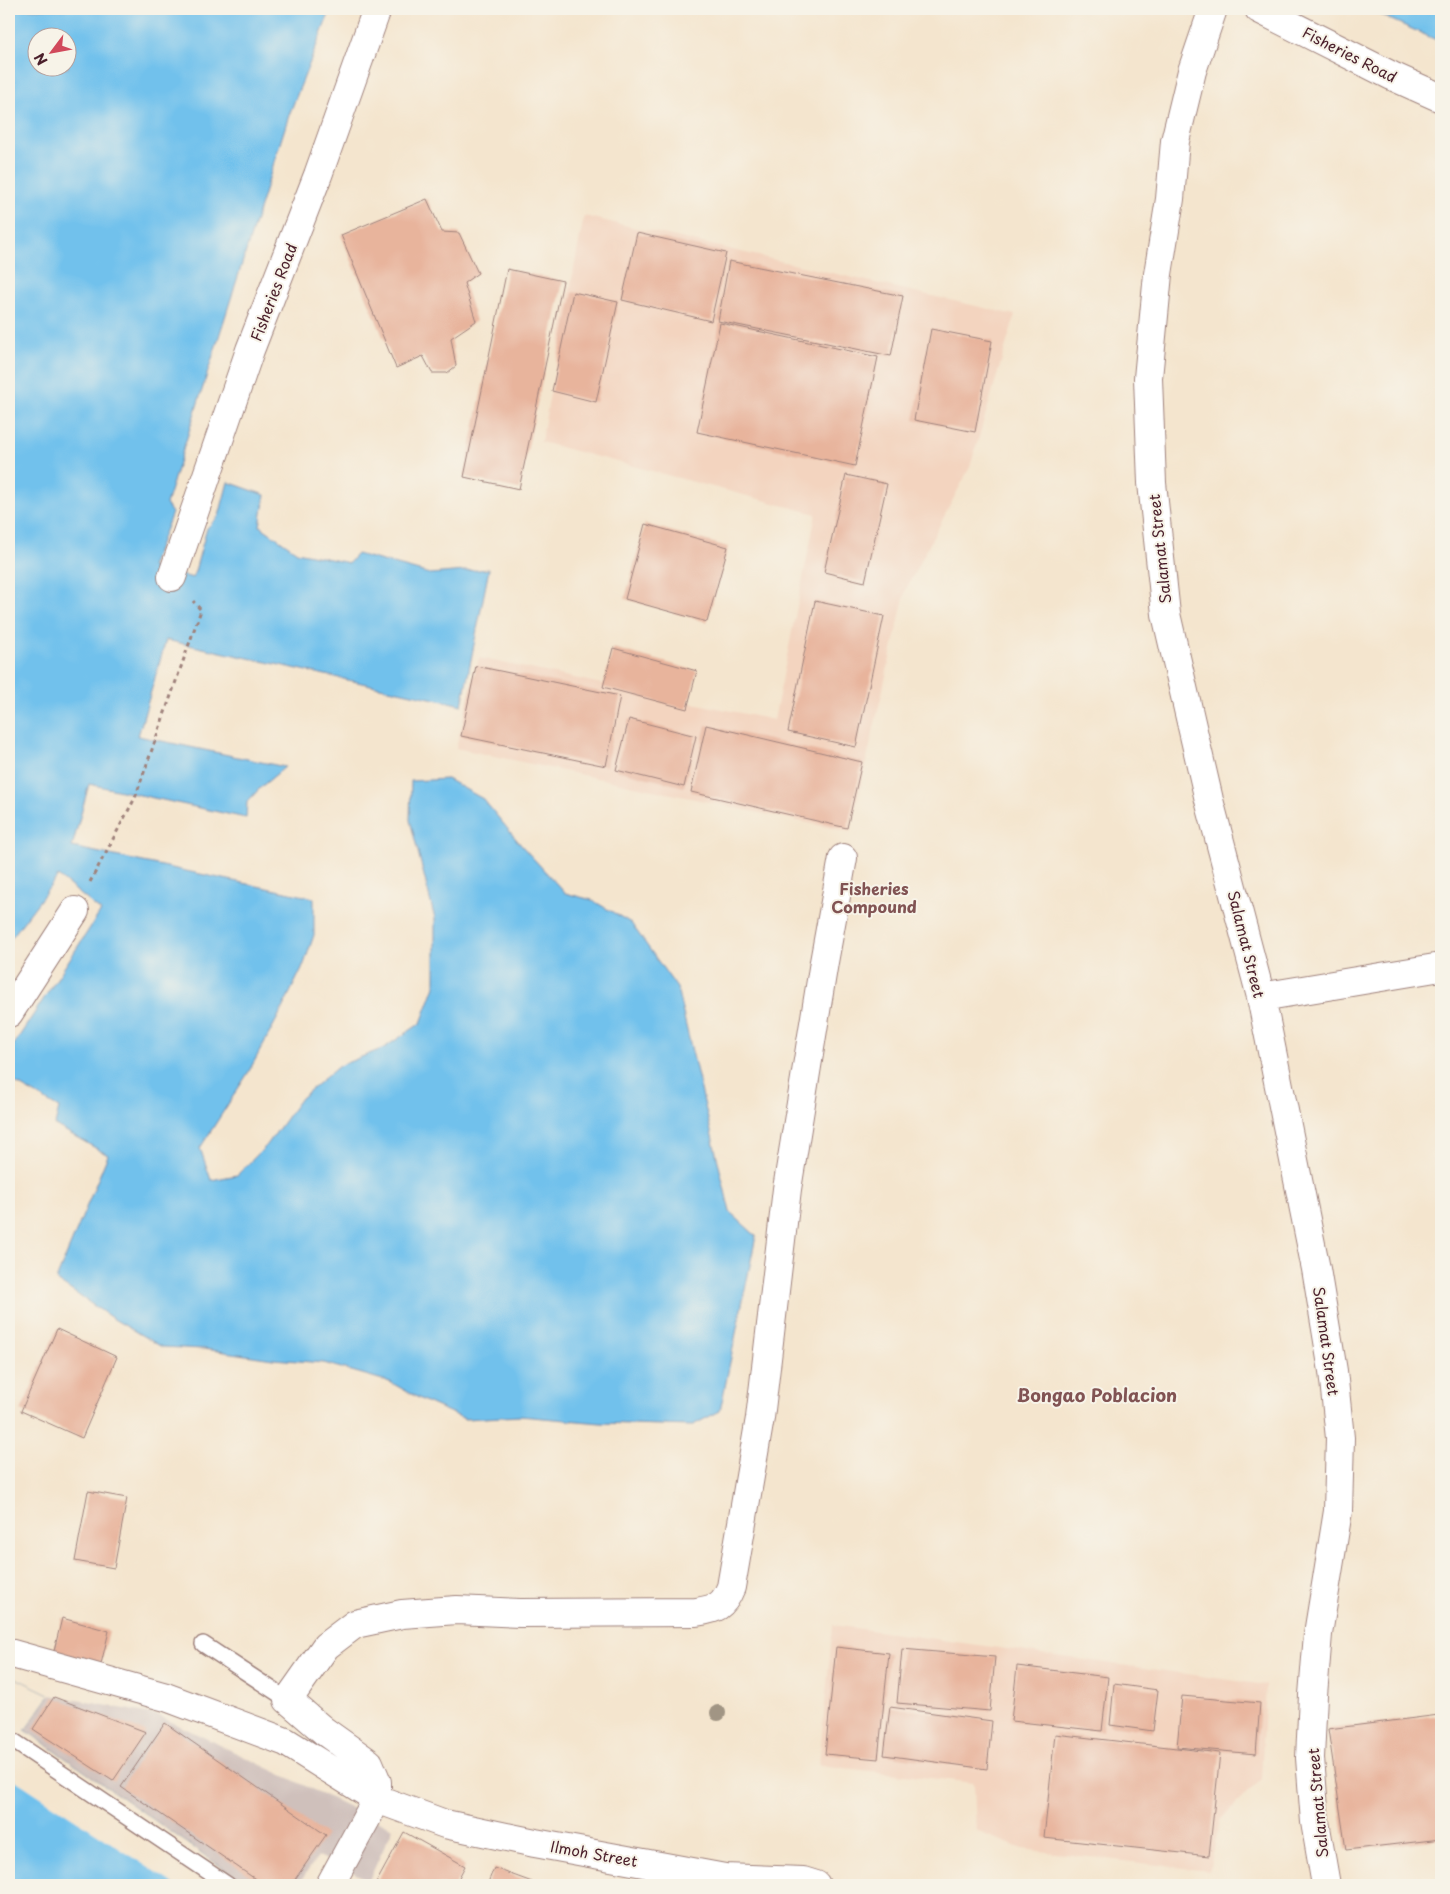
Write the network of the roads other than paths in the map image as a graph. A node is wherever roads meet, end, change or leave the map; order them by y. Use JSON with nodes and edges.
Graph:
{"nodes":[{"id":1,"x":376,"y":9,"type":"edge"},
{"id":2,"x":1213,"y":9,"type":"edge"},
{"id":3,"x":1259,"y":9,"type":"edge"},
{"id":4,"x":1441,"y":98,"type":"edge"},
{"id":5,"x":172,"y":577,"type":"road end"},
{"id":6,"x":843,"y":858,"type":"dead end"},
{"id":7,"x":75,"y":911,"type":"road end"},
{"id":8,"x":1441,"y":967,"type":"edge"},
{"id":9,"x":1261,"y":997,"type":"junction"},
{"id":10,"x":9,"y":1013,"type":"edge"},
{"id":11,"x":203,"y":1644,"type":"dead end"},
{"id":12,"x":11,"y":1658,"type":"edge"},
{"id":13,"x":288,"y":1700,"type":"junction"},
{"id":14,"x":9,"y":1738,"type":"edge"},
{"id":15,"x":377,"y":1798,"type":"junction"},
{"id":16,"x":228,"y":1885,"type":"edge"},
{"id":17,"x":330,"y":1885,"type":"edge"},
{"id":18,"x":816,"y":1885,"type":"edge"},
{"id":19,"x":1326,"y":1885,"type":"edge"}],
"edges":[{"from":1,"to":5,"type":"street","name":"Fisheries Road"},
{"from":2,"to":9,"type":"street","name":"Salamat Street"},
{"from":3,"to":4,"type":"street","name":"Fisheries Road"},
{"from":6,"to":13,"type":"street"},
{"from":7,"to":10,"type":"street"},
{"from":8,"to":9,"type":"street"},
{"from":9,"to":19,"type":"street","name":"Salamat Street"},
{"from":11,"to":13,"type":"lane"},
{"from":12,"to":15,"type":"street","name":"Ilmoh Street"},
{"from":13,"to":15,"type":"street"},
{"from":14,"to":16,"type":"lane"},
{"from":15,"to":17,"type":"street"},
{"from":15,"to":18,"type":"street","name":"Ilmoh Street"}]}
